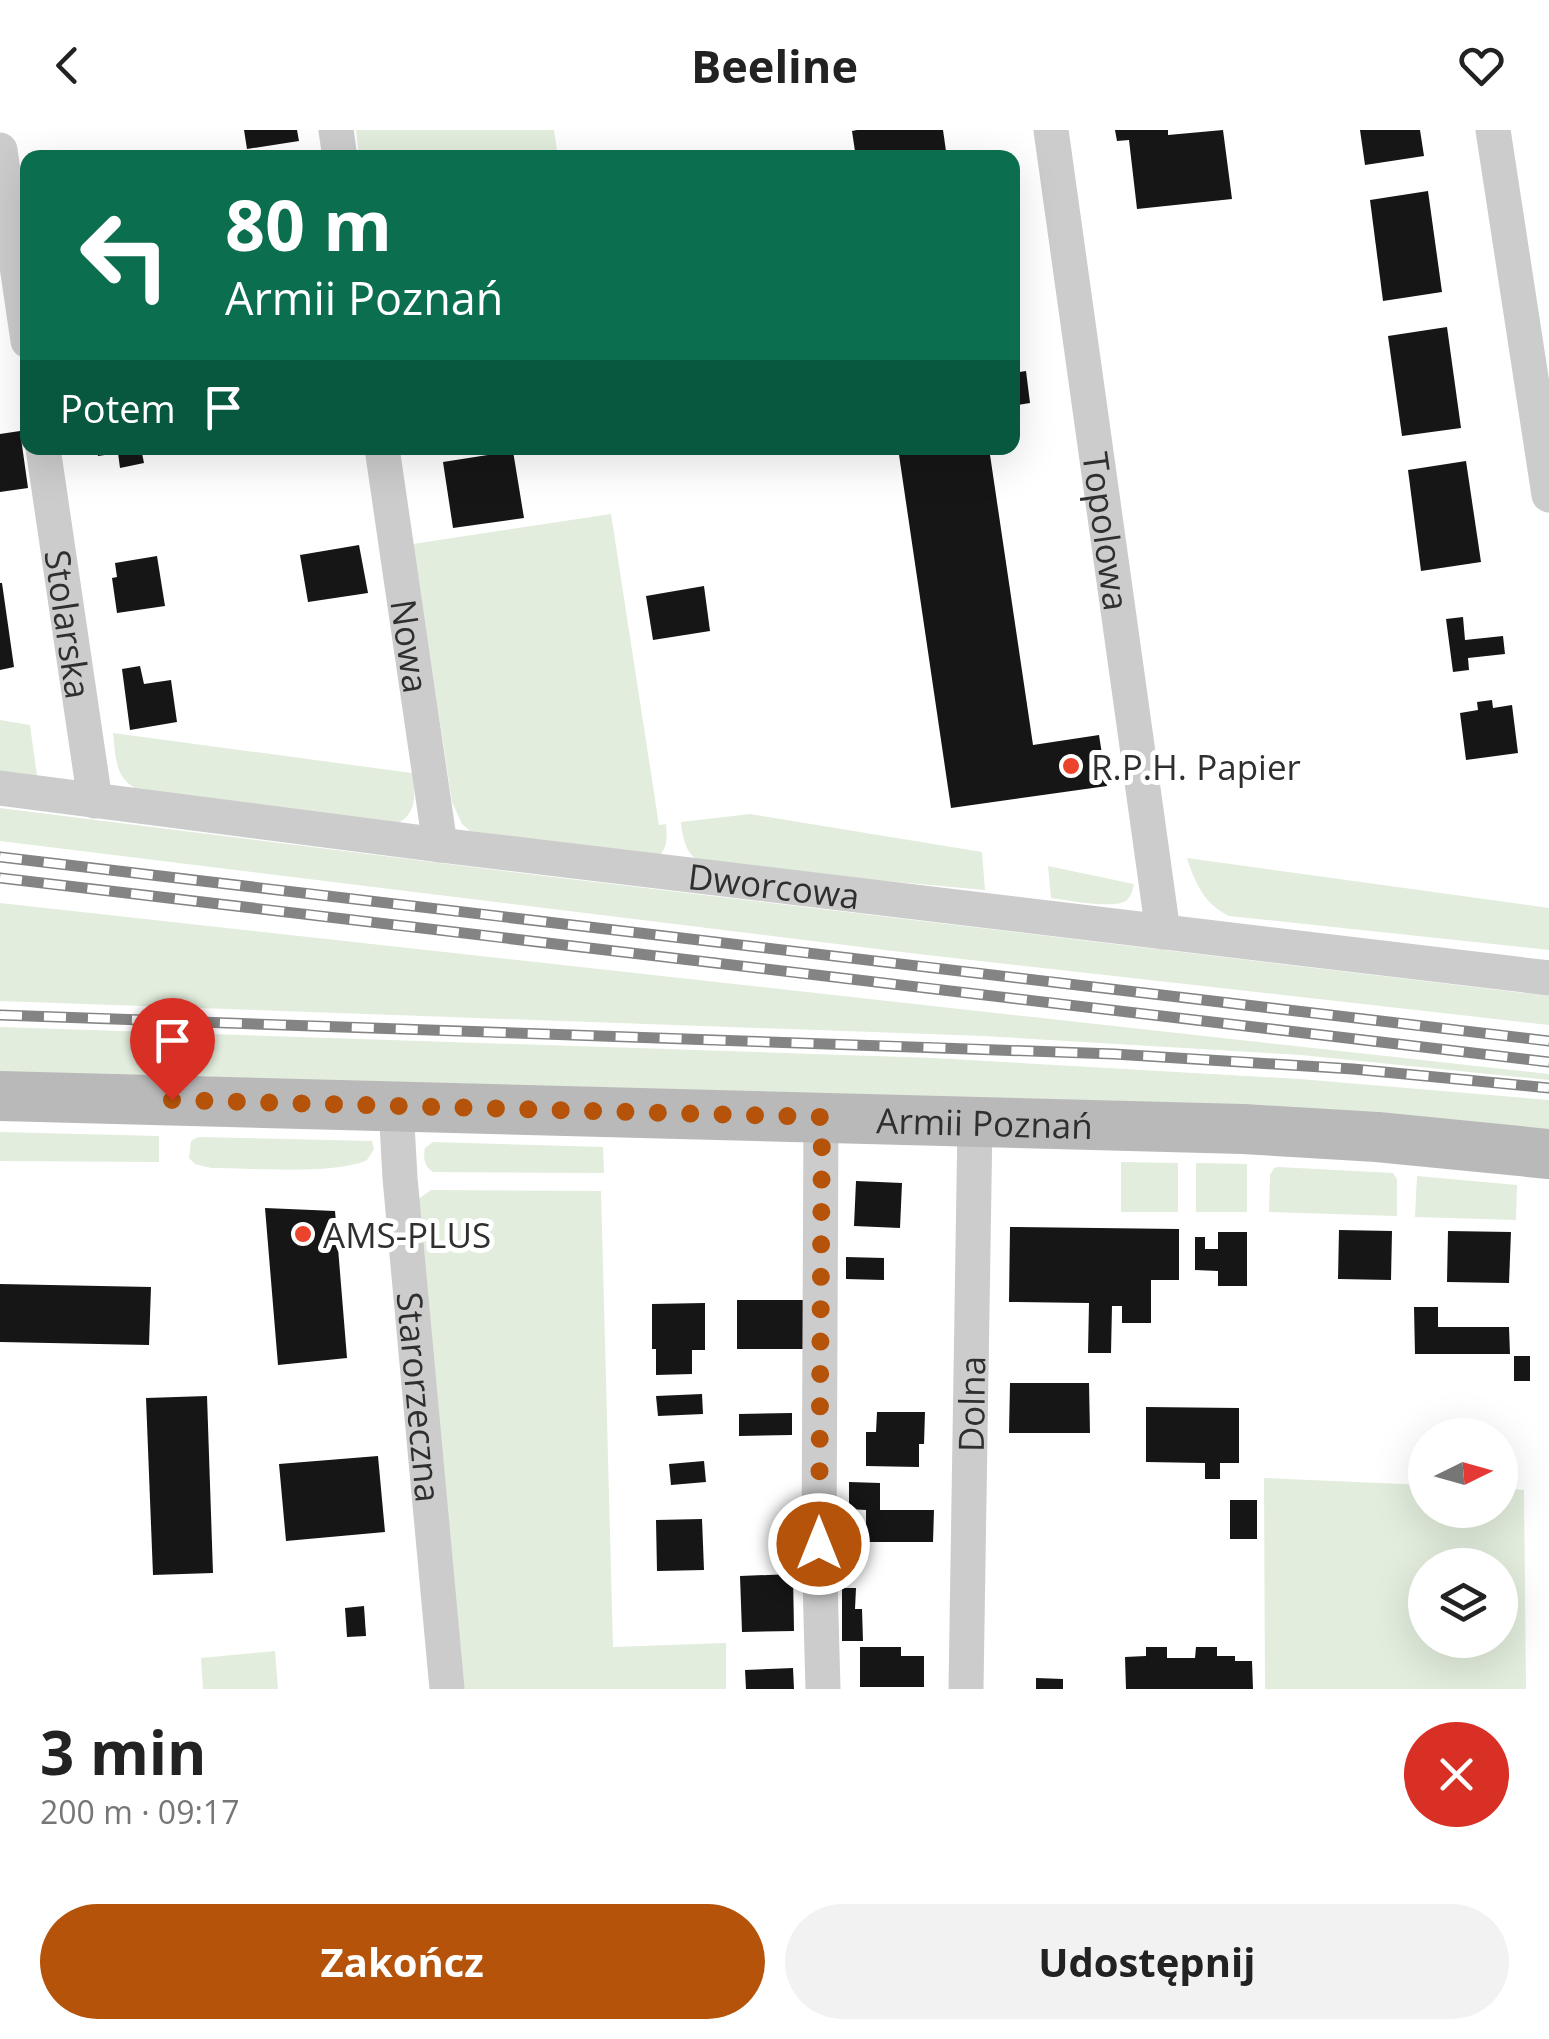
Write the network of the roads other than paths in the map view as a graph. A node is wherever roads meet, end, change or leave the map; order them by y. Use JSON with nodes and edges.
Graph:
{"nodes":[{"id":1,"x":1051,"y":130,"type":"edge"},
{"id":2,"x":1493,"y":130,"type":"edge"},
{"id":3,"x":0,"y":150,"type":"edge"},
{"id":4,"x":20,"y":286,"type":"edge"},
{"id":5,"x":44,"y":455,"type":"edge"},
{"id":6,"x":383,"y":455,"type":"edge"},
{"id":7,"x":1549,"y":495,"type":"edge"},
{"id":8,"x":0,"y":788,"type":"edge"},
{"id":9,"x":95,"y":801,"type":"junction"},
{"id":10,"x":440,"y":844,"type":"junction"},
{"id":11,"x":1163,"y":932,"type":"junction"},
{"id":12,"x":1549,"y":978,"type":"edge"},
{"id":13,"x":0,"y":1096,"type":"edge"},
{"id":14,"x":396,"y":1106,"type":"junction"},
{"id":15,"x":822,"y":1117,"type":"junction"},
{"id":16,"x":975,"y":1121,"type":"junction"},
{"id":17,"x":1549,"y":1154,"type":"edge"},
{"id":18,"x":447,"y":1689,"type":"edge"},
{"id":19,"x":824,"y":1689,"type":"edge"},
{"id":20,"x":966,"y":1689,"type":"edge"}],
"edges":[{"from":1,"to":11,"type":"street","name":"Topolowa"},
{"from":2,"to":7,"type":"street"},
{"from":3,"to":4,"type":"street"},
{"from":5,"to":9,"type":"street","name":"Stolarska"},
{"from":6,"to":10,"type":"street","name":"Nowa"},
{"from":8,"to":9,"type":"street","name":"Dworcowa"},
{"from":9,"to":10,"type":"street","name":"Dworcowa"},
{"from":10,"to":11,"type":"street","name":"Dworcowa"},
{"from":11,"to":12,"type":"street","name":"Dworcowa"},
{"from":13,"to":14,"type":"main road","name":"Armii Poznań"},
{"from":14,"to":15,"type":"main road","name":"Armii Poznań"},
{"from":14,"to":18,"type":"street","name":"Starorzeczna"},
{"from":15,"to":16,"type":"main road","name":"Armii Poznań"},
{"from":15,"to":19,"type":"street"},
{"from":16,"to":17,"type":"main road","name":"Armii Poznań"},
{"from":16,"to":20,"type":"street","name":"Dolna"}]}
